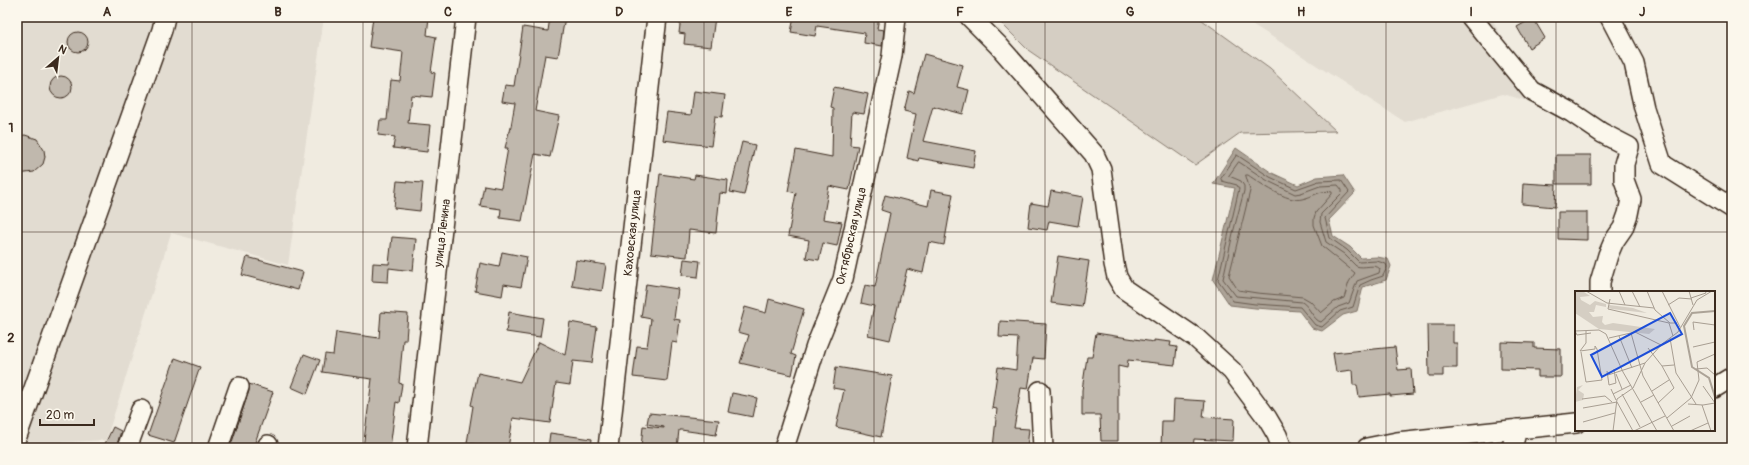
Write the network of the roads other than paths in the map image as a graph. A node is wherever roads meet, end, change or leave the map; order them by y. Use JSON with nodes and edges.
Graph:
{"nodes":[{"id":1,"x":165,"y":17,"type":"edge"},
{"id":2,"x":466,"y":17,"type":"edge"},
{"id":3,"x":657,"y":17,"type":"edge"},
{"id":4,"x":896,"y":17,"type":"edge"},
{"id":5,"x":970,"y":17,"type":"edge"},
{"id":6,"x":1471,"y":17,"type":"edge"},
{"id":7,"x":1610,"y":17,"type":"edge"},
{"id":8,"x":1629,"y":147,"type":"junction"},
{"id":9,"x":1662,"y":164,"type":"junction"},
{"id":10,"x":1732,"y":208,"type":"edge"},
{"id":11,"x":1600,"y":291,"type":"edge"},
{"id":12,"x":1732,"y":377,"type":"edge"},
{"id":13,"x":239,"y":387,"type":"dead end"},
{"id":14,"x":1715,"y":387,"type":"edge"},
{"id":15,"x":1040,"y":392,"type":"dead end"},
{"id":16,"x":141,"y":410,"type":"dead end"},
{"id":17,"x":1575,"y":423,"type":"edge"},
{"id":18,"x":1517,"y":429,"type":"junction"},
{"id":19,"x":17,"y":436,"type":"edge"},
{"id":20,"x":127,"y":448,"type":"edge"},
{"id":21,"x":218,"y":448,"type":"edge"},
{"id":22,"x":417,"y":448,"type":"edge"},
{"id":23,"x":608,"y":448,"type":"edge"},
{"id":24,"x":784,"y":448,"type":"edge"},
{"id":25,"x":1043,"y":448,"type":"edge"},
{"id":26,"x":1282,"y":448,"type":"edge"},
{"id":27,"x":1367,"y":448,"type":"edge"},
{"id":28,"x":1512,"y":448,"type":"edge"}],
"edges":[{"from":1,"to":19,"type":"street"},
{"from":2,"to":22,"type":"street","name":"улица Ленина"},
{"from":3,"to":23,"type":"street","name":"Каховская улица"},
{"from":4,"to":24,"type":"street","name":"Октябрьская улица"},
{"from":5,"to":26,"type":"street"},
{"from":6,"to":8,"type":"street"},
{"from":7,"to":9,"type":"street"},
{"from":8,"to":9,"type":"street"},
{"from":8,"to":11,"type":"street"},
{"from":9,"to":10,"type":"street"},
{"from":12,"to":14,"type":"street"},
{"from":13,"to":21,"type":"street"},
{"from":15,"to":25,"type":"street"},
{"from":16,"to":20,"type":"street"},
{"from":17,"to":18,"type":"street"},
{"from":18,"to":27,"type":"street"},
{"from":18,"to":28,"type":"street"}]}
